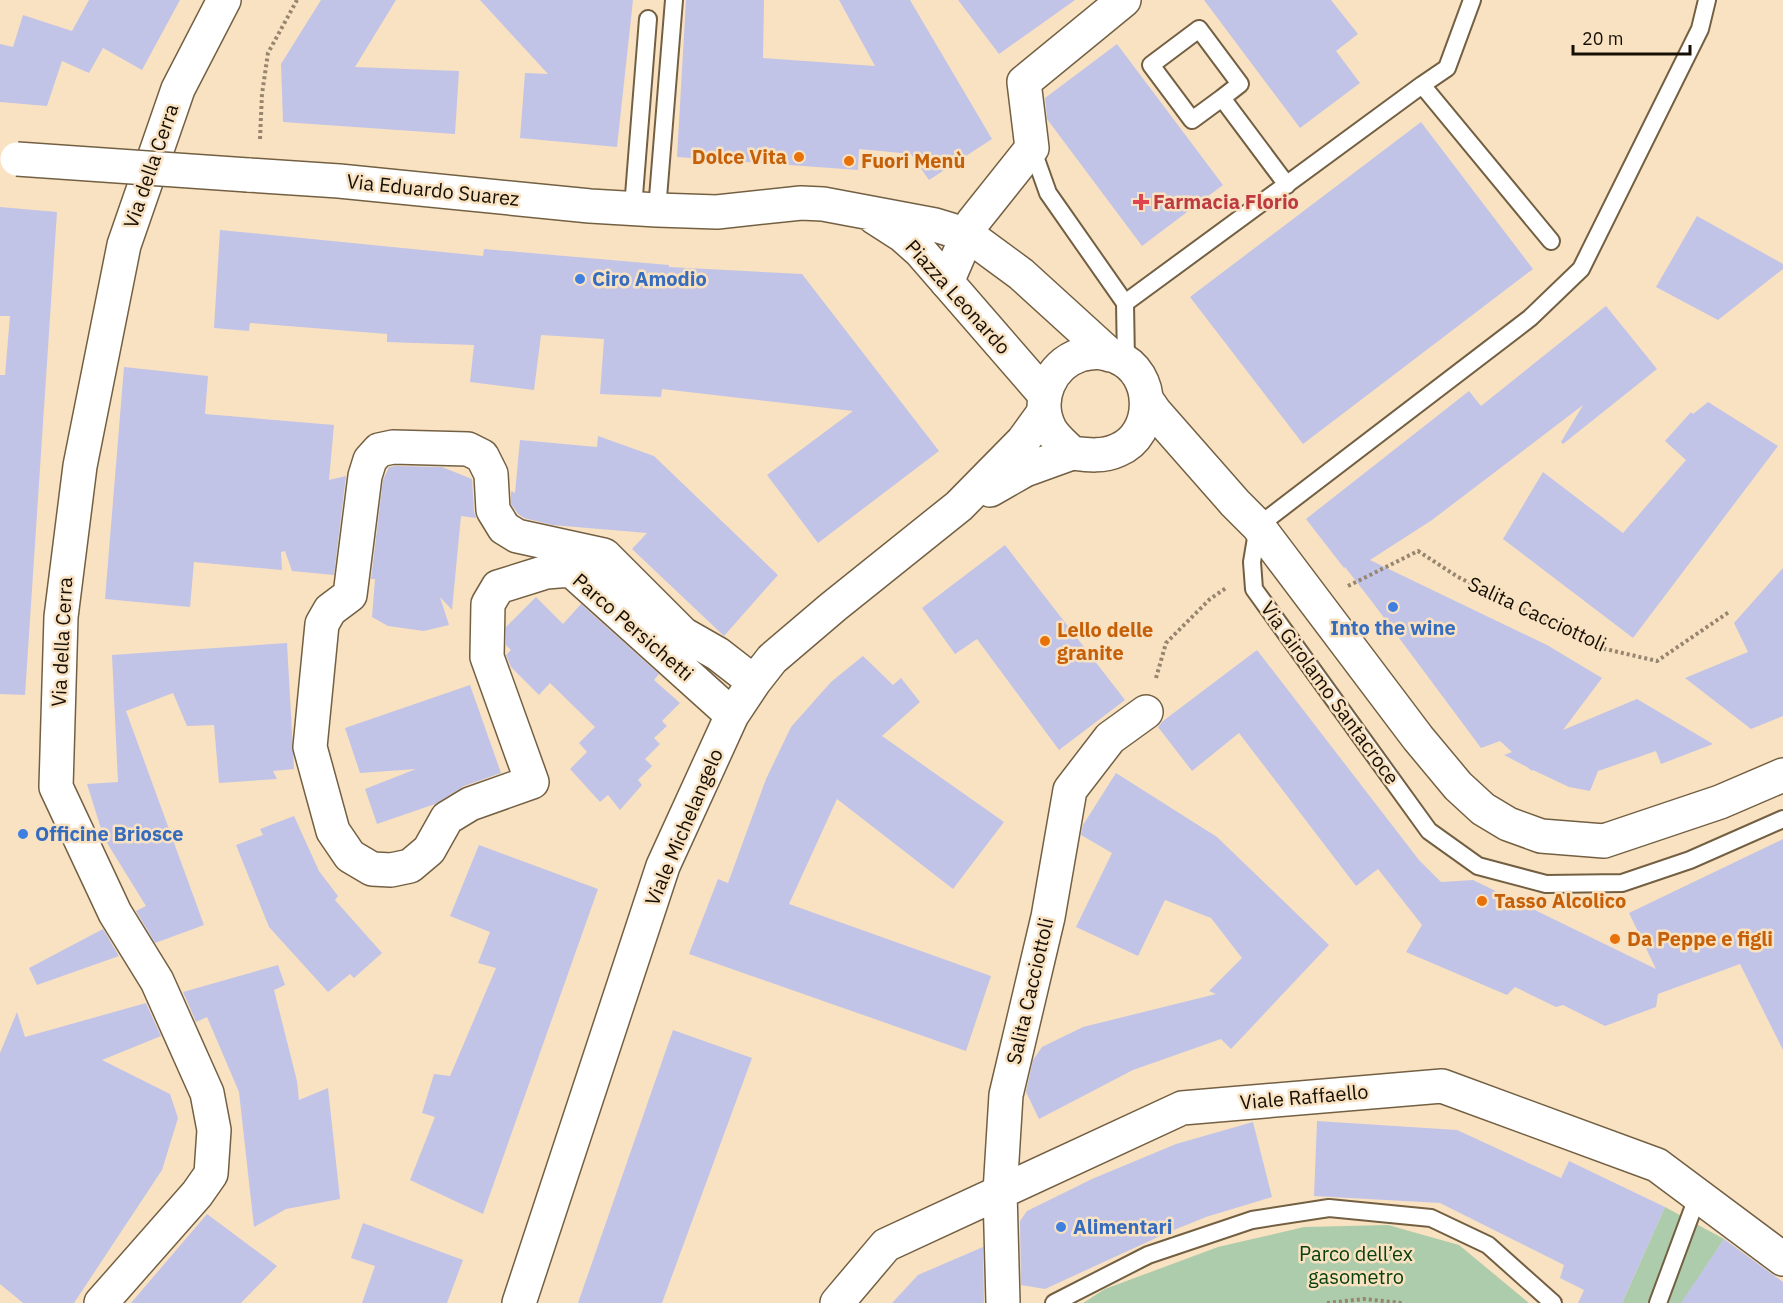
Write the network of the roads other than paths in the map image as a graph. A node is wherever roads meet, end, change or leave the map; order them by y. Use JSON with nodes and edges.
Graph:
{"nodes":[{"id":1,"x":224,"y":0,"type":"edge"},
{"id":2,"x":674,"y":0,"type":"edge"},
{"id":3,"x":1124,"y":0,"type":"edge"},
{"id":4,"x":1472,"y":0,"type":"edge"},
{"id":5,"x":1707,"y":0,"type":"edge"},
{"id":6,"x":648,"y":19,"type":"dead end"},
{"id":7,"x":1422,"y":85,"type":"junction"},
{"id":8,"x":1222,"y":98,"type":"junction"},
{"id":9,"x":1032,"y":148,"type":"junction"},
{"id":10,"x":9,"y":158,"type":"edge"},
{"id":11,"x":1287,"y":185,"type":"junction"},
{"id":12,"x":645,"y":209,"type":"junction"},
{"id":13,"x":865,"y":211,"type":"junction"},
{"id":14,"x":968,"y":236,"type":"junction"},
{"id":15,"x":1551,"y":241,"type":"dead end"},
{"id":16,"x":947,"y":282,"type":"junction"},
{"id":17,"x":1125,"y":303,"type":"junction"},
{"id":18,"x":1118,"y":358,"type":"junction"},
{"id":19,"x":1146,"y":399,"type":"junction"},
{"id":20,"x":1044,"y":404,"type":"junction"},
{"id":21,"x":1130,"y":442,"type":"junction"},
{"id":22,"x":1072,"y":453,"type":"junction"},
{"id":23,"x":1235,"y":503,"type":"junction"},
{"id":24,"x":959,"y":506,"type":"junction"},
{"id":25,"x":1258,"y":526,"type":"junction"},
{"id":26,"x":754,"y":682,"type":"junction"},
{"id":27,"x":1146,"y":712,"type":"dead end"},
{"id":28,"x":732,"y":715,"type":"junction"},
{"id":29,"x":1783,"y":775,"type":"edge"},
{"id":30,"x":1783,"y":819,"type":"edge"},
{"id":31,"x":1000,"y":1192,"type":"junction"},
{"id":32,"x":1698,"y":1195,"type":"junction"},
{"id":33,"x":1783,"y":1258,"type":"edge"},
{"id":34,"x":101,"y":1303,"type":"edge"},
{"id":35,"x":519,"y":1303,"type":"edge"},
{"id":36,"x":837,"y":1303,"type":"edge"},
{"id":37,"x":1003,"y":1303,"type":"edge"},
{"id":38,"x":1054,"y":1303,"type":"edge"},
{"id":39,"x":1553,"y":1303,"type":"edge"},
{"id":40,"x":1658,"y":1303,"type":"edge"}],
"edges":[{"from":1,"to":34,"type":"street","name":"Via della Cerra"},
{"from":2,"to":12,"type":"lane"},
{"from":3,"to":9,"type":"street"},
{"from":4,"to":7,"type":"lane"},
{"from":5,"to":25,"type":"lane"},
{"from":6,"to":12,"type":"lane"},
{"from":7,"to":11,"type":"lane"},
{"from":7,"to":15,"type":"lane"},
{"from":8,"to":8,"type":"lane"},
{"from":8,"to":11,"type":"lane"},
{"from":9,"to":14,"type":"street"},
{"from":9,"to":17,"type":"lane"},
{"from":10,"to":12,"type":"street","name":"Via Eduardo Suarez","bridge":true},
{"from":11,"to":17,"type":"lane"},
{"from":12,"to":13,"type":"street","name":"Via Eduardo Suarez"},
{"from":13,"to":14,"type":"street","name":"Piazza Leonardo"},
{"from":13,"to":16,"type":"street","name":"Piazza Leonardo"},
{"from":14,"to":16,"type":"street"},
{"from":14,"to":18,"type":"street","name":"Piazza Leonardo"},
{"from":16,"to":20,"type":"street","name":"Piazza Leonardo"},
{"from":17,"to":18,"type":"lane"},
{"from":18,"to":19,"type":"street","name":"Piazza Leonardo"},
{"from":18,"to":20,"type":"street"},
{"from":19,"to":21,"type":"street"},
{"from":19,"to":23,"type":"street","name":"Piazza Leonardo"},
{"from":20,"to":22,"type":"street","name":"Piazza Leonardo"},
{"from":20,"to":24,"type":"street"},
{"from":21,"to":22,"type":"street","name":"Piazza Leonardo"},
{"from":21,"to":23,"type":"street","name":"Piazza Leonardo"},
{"from":22,"to":24,"type":"street","name":"Piazza Leonardo"},
{"from":23,"to":25,"type":"street","name":"Piazza Leonardo"},
{"from":24,"to":26,"type":"street","name":"Viale Michelangelo"},
{"from":25,"to":29,"type":"street"},
{"from":25,"to":30,"type":"lane","name":"Via Girolamo Santacroce"},
{"from":26,"to":28,"type":"street","name":"Viale Michelangelo"},
{"from":26,"to":28,"type":"street","name":"Parco Persichetti"},
{"from":27,"to":31,"type":"street","name":"Salita Cacciottoli"},
{"from":28,"to":35,"type":"street","name":"Viale Michelangelo"},
{"from":31,"to":32,"type":"street","name":"Viale Raffaello"},
{"from":31,"to":36,"type":"street","name":"Viale Raffaello"},
{"from":31,"to":37,"type":"street","name":"Salita Cacciottoli"},
{"from":32,"to":33,"type":"street","name":"Viale Raffaello"},
{"from":32,"to":40,"type":"lane"},
{"from":38,"to":39,"type":"lane"}]}
